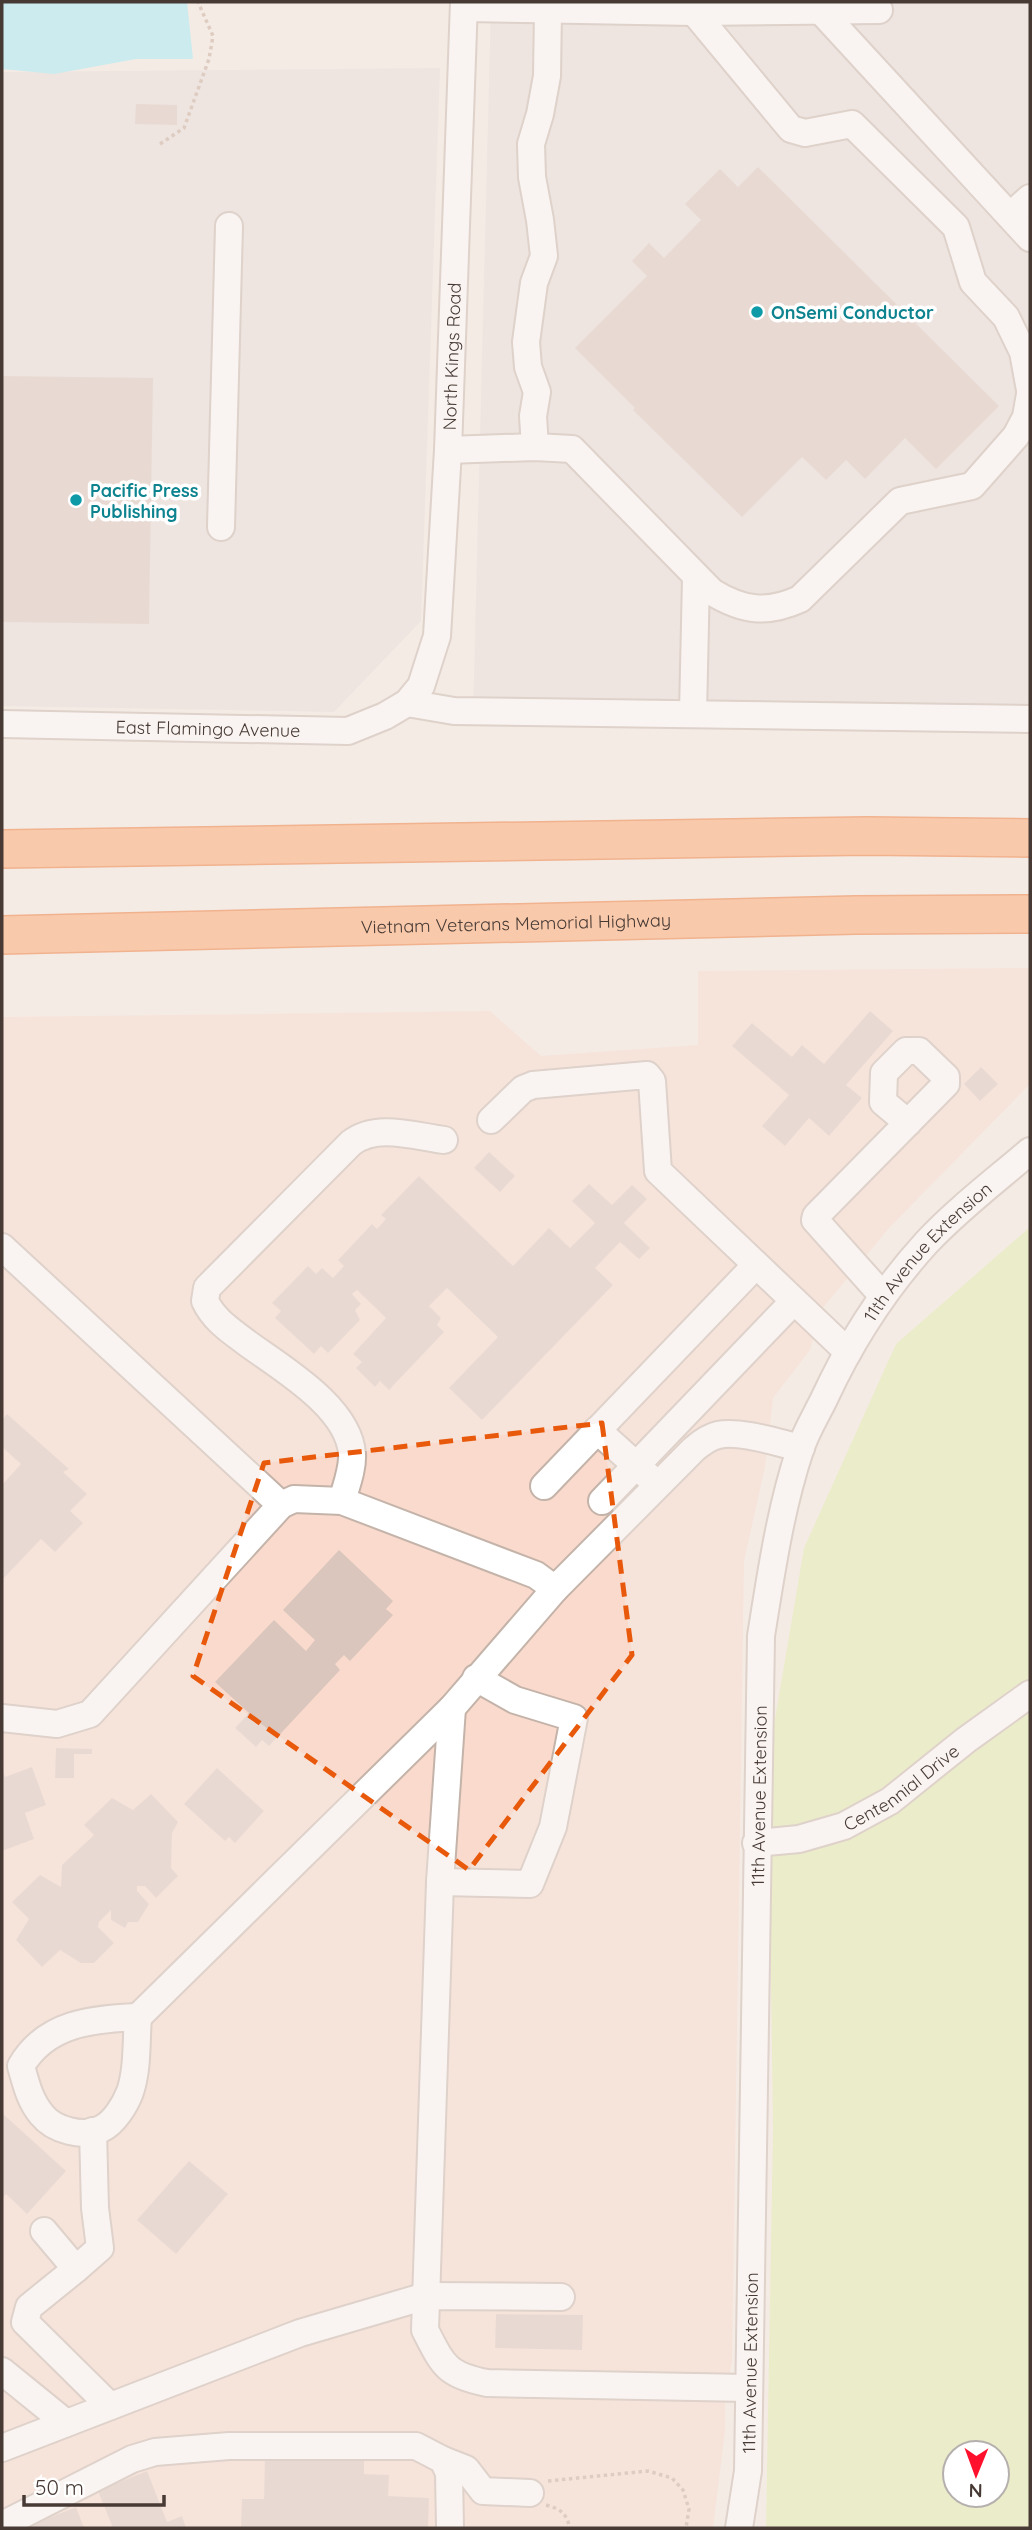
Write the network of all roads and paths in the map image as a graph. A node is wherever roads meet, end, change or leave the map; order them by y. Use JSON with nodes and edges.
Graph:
{"nodes":[{"id":1,"x":198,"y":2,"type":"edge"},
{"id":2,"x":464,"y":5,"type":"edge"},
{"id":3,"x":548,"y":10,"type":"junction"},
{"id":4,"x":879,"y":10,"type":"dead end"},
{"id":5,"x":821,"y":11,"type":"junction"},
{"id":6,"x":694,"y":12,"type":"junction"},
{"id":7,"x":160,"y":144,"type":"dead end"},
{"id":8,"x":1030,"y":198,"type":"edge"},
{"id":9,"x":1010,"y":216,"type":"junction"},
{"id":10,"x":229,"y":226,"type":"dead end"},
{"id":11,"x":1030,"y":238,"type":"edge"},
{"id":12,"x":1030,"y":392,"type":"edge"},
{"id":13,"x":535,"y":446,"type":"junction"},
{"id":14,"x":448,"y":450,"type":"junction"},
{"id":15,"x":221,"y":527,"type":"dead end"},
{"id":16,"x":696,"y":578,"type":"junction"},
{"id":17,"x":407,"y":703,"type":"junction"},
{"id":18,"x":693,"y":714,"type":"junction"},
{"id":19,"x":1030,"y":719,"type":"edge"},
{"id":20,"x":2,"y":724,"type":"edge"},
{"id":21,"x":1030,"y":838,"type":"edge"},
{"id":22,"x":2,"y":849,"type":"edge"},
{"id":23,"x":1030,"y":914,"type":"edge"},
{"id":24,"x":2,"y":935,"type":"edge"},
{"id":25,"x":491,"y":1120,"type":"dead end"},
{"id":26,"x":908,"y":1123,"type":"dead end"},
{"id":27,"x":444,"y":1140,"type":"dead end"},
{"id":28,"x":1030,"y":1151,"type":"edge"},
{"id":29,"x":2,"y":1247,"type":"edge"},
{"id":30,"x":755,"y":1265,"type":"junction"},
{"id":31,"x":883,"y":1296,"type":"junction"},
{"id":32,"x":794,"y":1301,"type":"junction"},
{"id":33,"x":848,"y":1352,"type":"junction"},
{"id":34,"x":597,"y":1430,"type":"junction"},
{"id":35,"x":800,"y":1448,"type":"junction"},
{"id":36,"x":636,"y":1465,"type":"junction"},
{"id":37,"x":658,"y":1485,"type":"junction"},
{"id":38,"x":544,"y":1486,"type":"dead end"},
{"id":39,"x":342,"y":1501,"type":"junction"},
{"id":40,"x":602,"y":1501,"type":"dead end"},
{"id":41,"x":281,"y":1505,"type":"junction"},
{"id":42,"x":555,"y":1588,"type":"junction"},
{"id":43,"x":476,"y":1678,"type":"junction"},
{"id":44,"x":1030,"y":1694,"type":"edge"},
{"id":45,"x":452,"y":1708,"type":"junction"},
{"id":46,"x":2,"y":1718,"type":"edge"},
{"id":47,"x":756,"y":1843,"type":"junction"},
{"id":48,"x":440,"y":1882,"type":"junction"},
{"id":49,"x":138,"y":2017,"type":"junction"},
{"id":50,"x":11,"y":2067,"type":"edge"},
{"id":51,"x":93,"y":2131,"type":"junction"},
{"id":52,"x":44,"y":2231,"type":"dead end"},
{"id":53,"x":76,"y":2269,"type":"junction"},
{"id":54,"x":426,"y":2296,"type":"junction"},
{"id":55,"x":561,"y":2297,"type":"dead end"},
{"id":56,"x":2,"y":2371,"type":"edge"},
{"id":57,"x":748,"y":2388,"type":"junction"},
{"id":58,"x":110,"y":2406,"type":"junction"},
{"id":59,"x":66,"y":2423,"type":"junction"},
{"id":60,"x":2,"y":2448,"type":"edge"},
{"id":61,"x":443,"y":2460,"type":"junction"},
{"id":62,"x":530,"y":2493,"type":"junction"},
{"id":63,"x":2,"y":2525,"type":"edge"},
{"id":64,"x":450,"y":2528,"type":"edge"},
{"id":65,"x":569,"y":2528,"type":"edge"},
{"id":66,"x":686,"y":2528,"type":"edge"},
{"id":67,"x":739,"y":2528,"type":"edge"}],
"edges":[{"from":1,"to":7,"type":"path"},
{"from":2,"to":3,"type":"street"},
{"from":2,"to":14,"type":"street","name":"North Kings Road"},
{"from":3,"to":6,"type":"street"},
{"from":3,"to":13,"type":"street"},
{"from":4,"to":5,"type":"street"},
{"from":5,"to":6,"type":"street"},
{"from":5,"to":9,"type":"street"},
{"from":6,"to":12,"type":"street"},
{"from":8,"to":9,"type":"street"},
{"from":9,"to":11,"type":"street"},
{"from":10,"to":15,"type":"street"},
{"from":12,"to":16,"type":"street"},
{"from":13,"to":14,"type":"street"},
{"from":13,"to":16,"type":"street"},
{"from":14,"to":17,"type":"street","name":"North Kings Road"},
{"from":16,"to":18,"type":"street"},
{"from":17,"to":18,"type":"street"},
{"from":17,"to":20,"type":"street","name":"East Flamingo Avenue"},
{"from":18,"to":19,"type":"street"},
{"from":21,"to":22,"type":"highway"},
{"from":23,"to":24,"type":"highway","name":"Vietnam Veterans Memorial Highway"},
{"from":25,"to":30,"type":"street"},
{"from":26,"to":31,"type":"street"},
{"from":27,"to":39,"type":"street"},
{"from":28,"to":31,"type":"street","name":"11th Avenue Extension"},
{"from":29,"to":41,"type":"street"},
{"from":30,"to":32,"type":"street"},
{"from":30,"to":34,"type":"street"},
{"from":31,"to":33,"type":"street","name":"11th Avenue Extension"},
{"from":32,"to":33,"type":"street"},
{"from":32,"to":36,"type":"street"},
{"from":33,"to":35,"type":"street","name":"11th Avenue Extension"},
{"from":34,"to":36,"type":"street"},
{"from":34,"to":38,"type":"street"},
{"from":35,"to":37,"type":"street"},
{"from":35,"to":47,"type":"street","name":"11th Avenue Extension"},
{"from":36,"to":37,"type":"street"},
{"from":36,"to":40,"type":"street"},
{"from":37,"to":42,"type":"street"},
{"from":39,"to":41,"type":"street"},
{"from":39,"to":42,"type":"street"},
{"from":41,"to":46,"type":"street"},
{"from":42,"to":43,"type":"street"},
{"from":43,"to":45,"type":"street"},
{"from":43,"to":48,"type":"street"},
{"from":44,"to":47,"type":"street","name":"Centennial Drive"},
{"from":45,"to":48,"type":"street"},
{"from":45,"to":49,"type":"street"},
{"from":47,"to":57,"type":"street","name":"11th Avenue Extension"},
{"from":48,"to":54,"type":"street"},
{"from":49,"to":50,"type":"street"},
{"from":49,"to":51,"type":"street"},
{"from":50,"to":51,"type":"street"},
{"from":51,"to":53,"type":"street"},
{"from":52,"to":53,"type":"street"},
{"from":53,"to":58,"type":"street"},
{"from":54,"to":55,"type":"street"},
{"from":54,"to":57,"type":"street"},
{"from":54,"to":58,"type":"street"},
{"from":56,"to":59,"type":"street"},
{"from":57,"to":67,"type":"street","name":"11th Avenue Extension"},
{"from":58,"to":59,"type":"street"},
{"from":59,"to":60,"type":"street"},
{"from":61,"to":62,"type":"street"},
{"from":61,"to":63,"type":"street"},
{"from":61,"to":64,"type":"street"},
{"from":62,"to":65,"type":"path"},
{"from":62,"to":66,"type":"path"}]}
